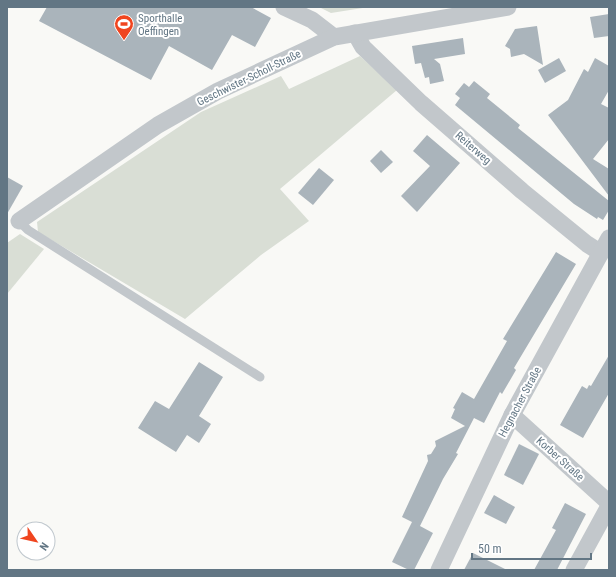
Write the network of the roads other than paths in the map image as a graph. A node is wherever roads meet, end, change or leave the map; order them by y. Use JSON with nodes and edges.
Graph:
{"nodes":[{"id":1,"x":284,"y":7,"type":"edge"},
{"id":2,"x":508,"y":7,"type":"edge"},
{"id":3,"x":355,"y":33,"type":"junction"},
{"id":4,"x":334,"y":37,"type":"junction"},
{"id":5,"x":19,"y":221,"type":"joint"},
{"id":6,"x":609,"y":238,"type":"edge"},
{"id":7,"x":601,"y":253,"type":"junction"},
{"id":8,"x":260,"y":377,"type":"dead end"},
{"id":9,"x":512,"y":416,"type":"junction"},
{"id":10,"x":609,"y":505,"type":"edge"},
{"id":11,"x":439,"y":570,"type":"edge"},
{"id":12,"x":574,"y":570,"type":"edge"}],
"edges":[{"from":1,"to":4,"type":"street"},
{"from":2,"to":3,"type":"street","name":"Geschwister-Scholl-Straße"},
{"from":3,"to":4,"type":"street","name":"Geschwister-Scholl-Straße"},
{"from":3,"to":7,"type":"street","name":"Reiterweg"},
{"from":4,"to":5,"type":"street","name":"Geschwister-Scholl-Straße"},
{"from":5,"to":8,"type":"lane"},
{"from":6,"to":7,"type":"street","name":"Hegnacher Straße"},
{"from":7,"to":9,"type":"street","name":"Hegnacher Straße"},
{"from":9,"to":10,"type":"street","name":"Korber Straße"},
{"from":9,"to":11,"type":"street","name":"Hegnacher Straße"},
{"from":10,"to":12,"type":"street","name":"Korber Straße"}]}
